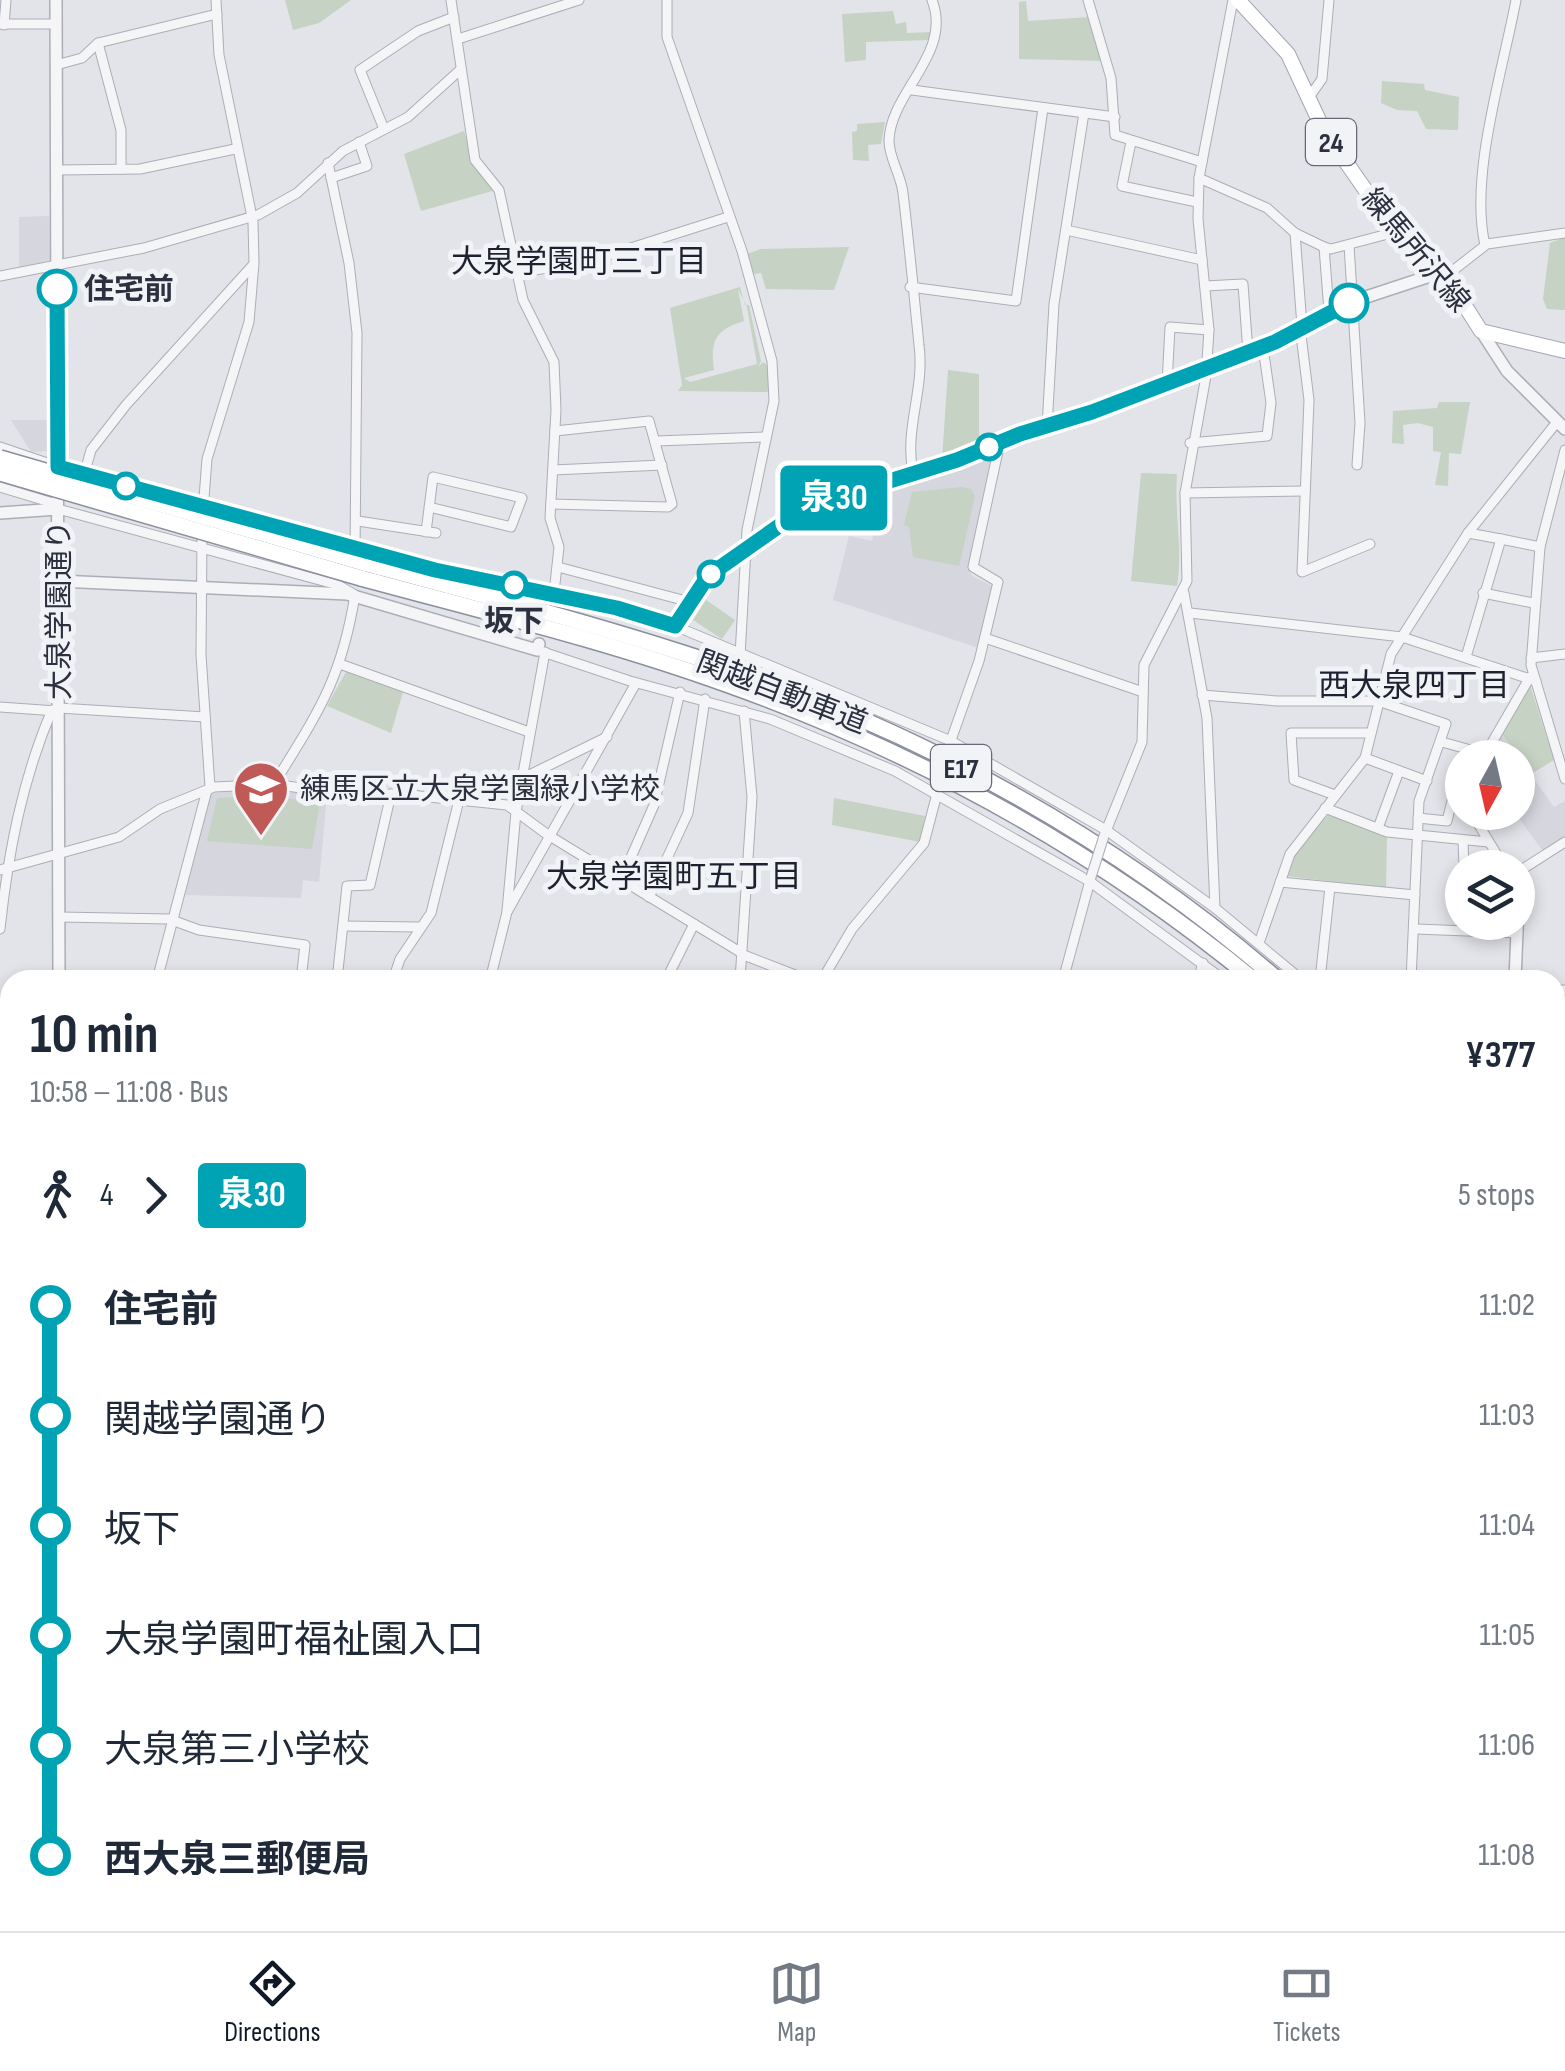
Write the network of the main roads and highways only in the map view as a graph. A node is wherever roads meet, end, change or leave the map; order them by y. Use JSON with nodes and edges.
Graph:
{"nodes":[{"id":1,"x":1236,"y":0,"type":"edge"},
{"id":2,"x":1565,"y":351,"type":"edge"},
{"id":3,"x":0,"y":458,"type":"edge"},
{"id":4,"x":0,"y":473,"type":"edge"},
{"id":5,"x":360,"y":563,"type":"junction"},
{"id":6,"x":1241,"y":970,"type":"edge"},
{"id":7,"x":1265,"y":970,"type":"edge"}],
"edges":[{"from":1,"to":2,"type":"main road","name":"練馬所沢線","number":"24"},
{"from":3,"to":5,"type":"highway","name":"関越自動車道","number":"E17","bridge":true},
{"from":4,"to":5,"type":"highway","name":"関越自動車道","number":"E17","bridge":true},
{"from":5,"to":6,"type":"highway","name":"関越自動車道","number":"E17"},
{"from":5,"to":7,"type":"highway","name":"関越自動車道","number":"E17"}]}
